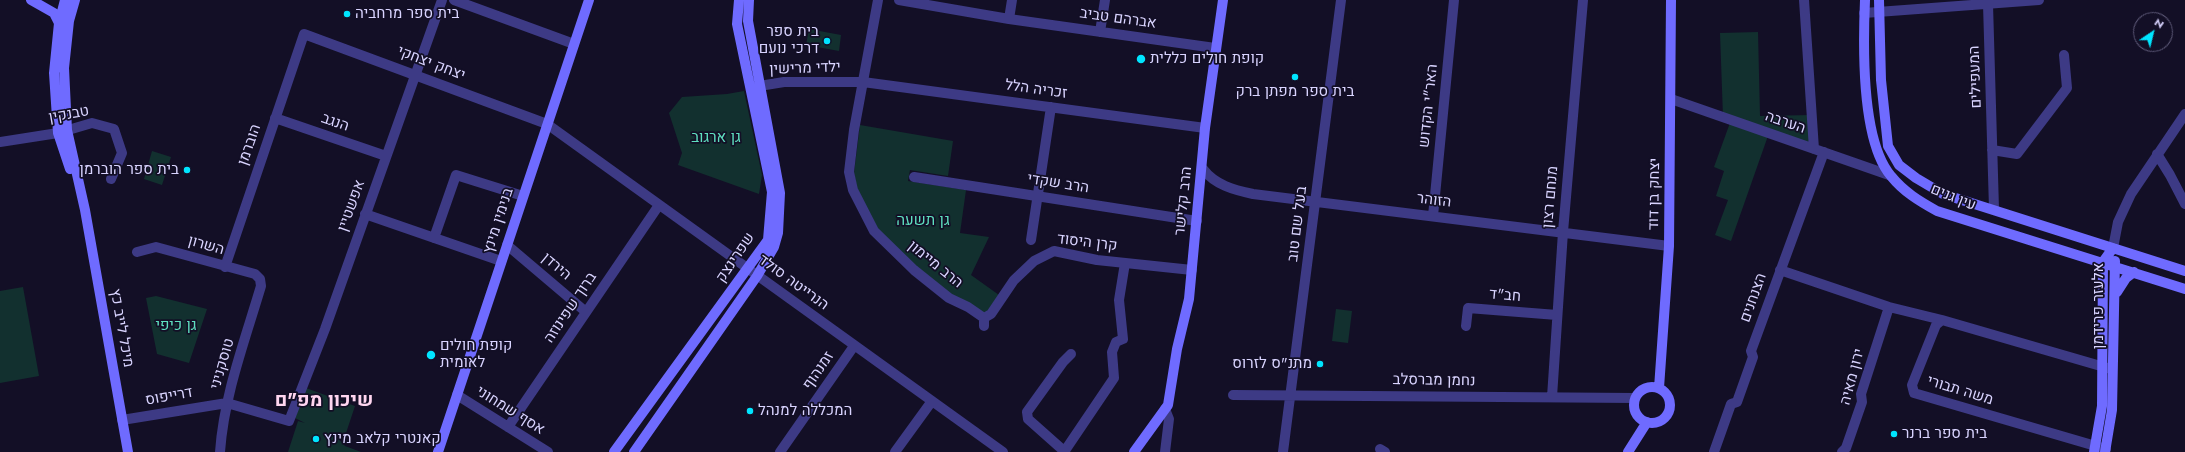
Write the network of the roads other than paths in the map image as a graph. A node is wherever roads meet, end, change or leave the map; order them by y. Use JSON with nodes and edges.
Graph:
{"nodes":[{"id":1,"x":31,"y":0,"type":"edge"},
{"id":2,"x":65,"y":0,"type":"edge"},
{"id":3,"x":75,"y":0,"type":"edge"},
{"id":4,"x":442,"y":0,"type":"edge"},
{"id":5,"x":454,"y":0,"type":"edge"},
{"id":6,"x":589,"y":0,"type":"edge"},
{"id":7,"x":739,"y":0,"type":"edge"},
{"id":8,"x":749,"y":0,"type":"edge"},
{"id":9,"x":878,"y":0,"type":"edge"},
{"id":10,"x":900,"y":0,"type":"edge"},
{"id":11,"x":1012,"y":0,"type":"edge"},
{"id":12,"x":1105,"y":0,"type":"edge"},
{"id":13,"x":1222,"y":0,"type":"edge"},
{"id":14,"x":1341,"y":0,"type":"edge"},
{"id":15,"x":1454,"y":0,"type":"edge"},
{"id":16,"x":1583,"y":0,"type":"edge"},
{"id":17,"x":1671,"y":0,"type":"edge"},
{"id":18,"x":1804,"y":0,"type":"edge"},
{"id":19,"x":1865,"y":0,"type":"edge"},
{"id":20,"x":1879,"y":0,"type":"edge"},
{"id":21,"x":2039,"y":0,"type":"edge"},
{"id":22,"x":1988,"y":4,"type":"junction"},
{"id":23,"x":1879,"y":11,"type":"junction"},
{"id":24,"x":1864,"y":13,"type":"junction"},
{"id":25,"x":1009,"y":19,"type":"junction"},
{"id":26,"x":59,"y":23,"type":"junction"},
{"id":27,"x":1100,"y":32,"type":"junction"},
{"id":28,"x":304,"y":34,"type":"joint"},
{"id":29,"x":574,"y":44,"type":"junction"},
{"id":30,"x":1215,"y":48,"type":"junction"},
{"id":31,"x":2064,"y":55,"type":"dead end"},
{"id":32,"x":416,"y":75,"type":"junction"},
{"id":33,"x":863,"y":82,"type":"junction"},
{"id":34,"x":760,"y":85,"type":"junction"},
{"id":35,"x":749,"y":88,"type":"junction"},
{"id":36,"x":1671,"y":99,"type":"junction"},
{"id":37,"x":1051,"y":107,"type":"junction"},
{"id":38,"x":2185,"y":114,"type":"edge"},
{"id":39,"x":275,"y":118,"type":"junction"},
{"id":40,"x":547,"y":124,"type":"junction"},
{"id":41,"x":1205,"y":128,"type":"junction"},
{"id":42,"x":62,"y":131,"type":"junction"},
{"id":43,"x":0,"y":142,"type":"edge"},
{"id":44,"x":1819,"y":150,"type":"junction"},
{"id":45,"x":1992,"y":150,"type":"junction"},
{"id":46,"x":2157,"y":154,"type":"junction"},
{"id":47,"x":386,"y":156,"type":"junction"},
{"id":48,"x":1203,"y":169,"type":"junction"},
{"id":49,"x":1890,"y":175,"type":"junction"},
{"id":50,"x":914,"y":177,"type":"dead end"},
{"id":51,"x":111,"y":179,"type":"dead end"},
{"id":52,"x":523,"y":196,"type":"junction"},
{"id":53,"x":1037,"y":196,"type":"junction"},
{"id":54,"x":1316,"y":201,"type":"junction"},
{"id":55,"x":2185,"y":204,"type":"edge"},
{"id":56,"x":659,"y":205,"type":"junction"},
{"id":57,"x":1994,"y":209,"type":"junction"},
{"id":58,"x":365,"y":214,"type":"junction"},
{"id":59,"x":1433,"y":216,"type":"junction"},
{"id":60,"x":1197,"y":220,"type":"junction"},
{"id":61,"x":1563,"y":232,"type":"junction"},
{"id":62,"x":434,"y":238,"type":"junction"},
{"id":63,"x":1031,"y":240,"type":"dead end"},
{"id":64,"x":507,"y":245,"type":"junction"},
{"id":65,"x":1669,"y":246,"type":"junction"},
{"id":66,"x":2113,"y":248,"type":"junction"},
{"id":67,"x":137,"y":252,"type":"dead end"},
{"id":68,"x":501,"y":261,"type":"junction"},
{"id":69,"x":2103,"y":262,"type":"junction"},
{"id":70,"x":1125,"y":263,"type":"junction"},
{"id":71,"x":2117,"y":266,"type":"junction"},
{"id":72,"x":225,"y":267,"type":"junction"},
{"id":73,"x":748,"y":269,"type":"junction"},
{"id":74,"x":1192,"y":270,"type":"junction"},
{"id":75,"x":1780,"y":270,"type":"junction"},
{"id":76,"x":2185,"y":271,"type":"edge"},
{"id":77,"x":2134,"y":272,"type":"junction"},
{"id":78,"x":757,"y":276,"type":"junction"},
{"id":79,"x":261,"y":286,"type":"joint"},
{"id":80,"x":2185,"y":289,"type":"edge"},
{"id":81,"x":2116,"y":294,"type":"junction"},
{"id":82,"x":1889,"y":307,"type":"junction"},
{"id":83,"x":586,"y":312,"type":"junction"},
{"id":84,"x":1557,"y":315,"type":"junction"},
{"id":85,"x":1942,"y":320,"type":"junction"},
{"id":86,"x":984,"y":322,"type":"joint"},
{"id":87,"x":1466,"y":326,"type":"dead end"},
{"id":88,"x":854,"y":346,"type":"junction"},
{"id":89,"x":1071,"y":354,"type":"dead end"},
{"id":90,"x":2103,"y":368,"type":"junction"},
{"id":91,"x":2113,"y":370,"type":"junction"},
{"id":92,"x":1659,"y":388,"type":"junction"},
{"id":93,"x":1291,"y":394,"type":"junction"},
{"id":94,"x":456,"y":395,"type":"junction"},
{"id":95,"x":1233,"y":396,"type":"dead end"},
{"id":96,"x":1552,"y":397,"type":"junction"},
{"id":97,"x":1635,"y":398,"type":"junction"},
{"id":98,"x":932,"y":401,"type":"junction"},
{"id":99,"x":227,"y":403,"type":"junction"},
{"id":100,"x":1167,"y":407,"type":"junction"},
{"id":101,"x":122,"y":420,"type":"junction"},
{"id":102,"x":289,"y":421,"type":"joint"},
{"id":103,"x":1647,"y":422,"type":"junction"},
{"id":104,"x":508,"y":427,"type":"junction"},
{"id":105,"x":2095,"y":449,"type":"edge"},
{"id":106,"x":1064,"y":451,"type":"edge"},
{"id":107,"x":2106,"y":451,"type":"edge"},
{"id":108,"x":128,"y":452,"type":"edge"},
{"id":109,"x":220,"y":452,"type":"edge"},
{"id":110,"x":438,"y":452,"type":"edge"},
{"id":111,"x":548,"y":452,"type":"edge"},
{"id":112,"x":614,"y":452,"type":"edge"},
{"id":113,"x":634,"y":452,"type":"edge"},
{"id":114,"x":780,"y":452,"type":"edge"},
{"id":115,"x":895,"y":452,"type":"edge"},
{"id":116,"x":1003,"y":452,"type":"edge"},
{"id":117,"x":1134,"y":452,"type":"edge"},
{"id":118,"x":1165,"y":452,"type":"edge"},
{"id":119,"x":1283,"y":452,"type":"edge"},
{"id":120,"x":1628,"y":452,"type":"edge"},
{"id":121,"x":1714,"y":452,"type":"edge"},
{"id":122,"x":1842,"y":452,"type":"edge"}],
"edges":[{"from":1,"to":26,"type":"street"},
{"from":2,"to":26,"type":"street","name":"מיכל לייב כץ"},
{"from":3,"to":42,"type":"street","name":"מיכל לייב כץ"},
{"from":4,"to":32,"type":"street","name":"אפשטיין"},
{"from":5,"to":29,"type":"street"},
{"from":6,"to":29,"type":"street","name":"בנימין מינץ"},
{"from":7,"to":35,"type":"street","name":"שפרינצק"},
{"from":8,"to":34,"type":"street","name":"שפרינצק"},
{"from":9,"to":33,"type":"street","name":"הרב מיימון"},
{"from":10,"to":25,"type":"street","name":"אברהם טביב"},
{"from":11,"to":25,"type":"street"},
{"from":12,"to":27,"type":"street"},
{"from":13,"to":30,"type":"street","name":"הרב קלישר"},
{"from":14,"to":54,"type":"street","name":"בעל שם טוב"},
{"from":15,"to":59,"type":"street","name":"האר\"י הקדוש"},
{"from":16,"to":61,"type":"street","name":"מנחם רצון"},
{"from":17,"to":36,"type":"street","name":"יצחק בן דוד"},
{"from":18,"to":44,"type":"street","name":"הצנחנים"},
{"from":19,"to":24,"type":"street","name":"עין גנים"},
{"from":20,"to":23,"type":"street","name":"עין גנים"},
{"from":21,"to":22,"type":"street"},
{"from":22,"to":23,"type":"street"},
{"from":22,"to":45,"type":"street","name":"המעפילים"},
{"from":23,"to":24,"type":"street"},
{"from":23,"to":57,"type":"street","name":"עין גנים"},
{"from":24,"to":49,"type":"street","name":"עין גנים"},
{"from":25,"to":27,"type":"street","name":"אברהם טביב"},
{"from":26,"to":42,"type":"street","name":"מיכל לייב כץ"},
{"from":27,"to":30,"type":"street","name":"אברהם טביב"},
{"from":28,"to":32,"type":"street","name":"יצחק יצחקי"},
{"from":28,"to":39,"type":"street","name":"הוברמן"},
{"from":29,"to":40,"type":"street","name":"בנימין מינץ"},
{"from":30,"to":41,"type":"street","name":"הרב קלישר"},
{"from":31,"to":45,"type":"street"},
{"from":32,"to":40,"type":"street","name":"יצחק יצחקי"},
{"from":32,"to":47,"type":"street","name":"אפשטיין"},
{"from":33,"to":34,"type":"street","name":"ילדי מרישין"},
{"from":33,"to":37,"type":"street","name":"זכריה הלל"},
{"from":33,"to":86,"type":"street","name":"הרב מיימון"},
{"from":34,"to":35,"type":"street","name":"ילדי מרישין"},
{"from":34,"to":78,"type":"street","name":"שפרינצק"},
{"from":35,"to":73,"type":"street","name":"שפרינצק"},
{"from":36,"to":44,"type":"street","name":"הערבה"},
{"from":36,"to":65,"type":"street","name":"יצחק בן דוד"},
{"from":37,"to":41,"type":"street","name":"זכריה הלל"},
{"from":37,"to":53,"type":"street"},
{"from":38,"to":46,"type":"street"},
{"from":39,"to":47,"type":"street","name":"הנגב"},
{"from":39,"to":72,"type":"street","name":"הוברמן"},
{"from":40,"to":52,"type":"street","name":"בנימין מינץ"},
{"from":40,"to":56,"type":"street","name":"הנרייטה סולד"},
{"from":41,"to":48,"type":"street","name":"הרב קלישר"},
{"from":42,"to":43,"type":"street","name":"טבנקין"},
{"from":42,"to":51,"type":"street","name":"טבנקין"},
{"from":42,"to":101,"type":"street","name":"מיכל לייב כץ"},
{"from":44,"to":49,"type":"street","name":"הערבה"},
{"from":44,"to":75,"type":"street","name":"הצנחנים"},
{"from":45,"to":57,"type":"street","name":"המעפילים"},
{"from":46,"to":55,"type":"street"},
{"from":46,"to":66,"type":"street"},
{"from":47,"to":58,"type":"street","name":"אפשטיין"},
{"from":48,"to":54,"type":"street","name":"הזוהר"},
{"from":48,"to":60,"type":"street","name":"הרב קלישר"},
{"from":49,"to":69,"type":"street","name":"עין גנים"},
{"from":50,"to":53,"type":"street","name":"הרב שקדי"},
{"from":52,"to":62,"type":"street"},
{"from":52,"to":64,"type":"street","name":"בנימין מינץ"},
{"from":53,"to":60,"type":"street","name":"הרב שקדי"},
{"from":53,"to":63,"type":"street"},
{"from":54,"to":59,"type":"street","name":"הזוהר"},
{"from":54,"to":93,"type":"street","name":"בעל שם טוב"},
{"from":56,"to":73,"type":"street","name":"הנרייטה סולד"},
{"from":56,"to":83,"type":"street","name":"ברוך שפינוזה"},
{"from":57,"to":66,"type":"street","name":"עין גנים"},
{"from":58,"to":62,"type":"street"},
{"from":58,"to":102,"type":"street","name":"אפשטיין"},
{"from":59,"to":61,"type":"street","name":"הזוהר"},
{"from":60,"to":74,"type":"street","name":"הרב קלישר"},
{"from":61,"to":65,"type":"street","name":"הזוהר"},
{"from":61,"to":84,"type":"street","name":"מנחם רצון"},
{"from":62,"to":68,"type":"street"},
{"from":64,"to":68,"type":"street","name":"בנימין מינץ"},
{"from":64,"to":83,"type":"street","name":"הירדן"},
{"from":65,"to":92,"type":"street","name":"יצחק בן דוד"},
{"from":66,"to":69,"type":"street","name":"אלעזר פרידמן"},
{"from":66,"to":71,"type":"street","name":"אלעזר פרידמן"},
{"from":66,"to":76,"type":"street","name":"עין גנים"},
{"from":67,"to":72,"type":"street","name":"השרון"},
{"from":68,"to":94,"type":"street","name":"בנימין מינץ"},
{"from":69,"to":71,"type":"street","name":"עין גנים"},
{"from":69,"to":90,"type":"street","name":"אלעזר פרידמן"},
{"from":70,"to":74,"type":"street","name":"קרן היסוד"},
{"from":70,"to":86,"type":"street","name":"קרן היסוד"},
{"from":70,"to":106,"type":"street"},
{"from":71,"to":77,"type":"street","name":"עין גנים"},
{"from":71,"to":81,"type":"street","name":"אלעזר פרידמן"},
{"from":72,"to":79,"type":"street","name":"השרון"},
{"from":73,"to":78,"type":"street","name":"הנרייטה סולד"},
{"from":73,"to":112,"type":"street","name":"שפרינצק"},
{"from":74,"to":100,"type":"street","name":"הרב קלישר"},
{"from":75,"to":82,"type":"street"},
{"from":75,"to":121,"type":"street","name":"הצנחנים"},
{"from":77,"to":80,"type":"street","name":"עין גנים"},
{"from":77,"to":81,"type":"street"},
{"from":78,"to":88,"type":"street","name":"הנרייטה סולד"},
{"from":78,"to":113,"type":"street","name":"שפרינצק"},
{"from":79,"to":99,"type":"street","name":"טוסקניני"},
{"from":81,"to":91,"type":"street","name":"אלעזר פרידמן"},
{"from":82,"to":85,"type":"street"},
{"from":82,"to":122,"type":"street","name":"ירון מאיה"},
{"from":83,"to":104,"type":"street","name":"ברוך שפינוזה"},
{"from":84,"to":87,"type":"street","name":"חב\"ד"},
{"from":84,"to":96,"type":"street","name":"מנחם רצון"},
{"from":85,"to":90,"type":"street"},
{"from":85,"to":105,"type":"street","name":"משה תבורי"},
{"from":88,"to":98,"type":"street","name":"הנרייטה סולד"},
{"from":88,"to":114,"type":"street","name":"זמנהוף"},
{"from":89,"to":106,"type":"street"},
{"from":90,"to":91,"type":"street"},
{"from":90,"to":105,"type":"street","name":"אלעזר פרידמן"},
{"from":91,"to":107,"type":"street","name":"אלעזר פרידמן"},
{"from":92,"to":97,"type":"street"},
{"from":92,"to":103,"type":"street"},
{"from":93,"to":95,"type":"street","name":"נחמן מברסלב"},
{"from":93,"to":96,"type":"street","name":"נחמן מברסלב"},
{"from":93,"to":119,"type":"street","name":"בעל שם טוב"},
{"from":94,"to":104,"type":"street","name":"אסף שמחוני"},
{"from":94,"to":110,"type":"street","name":"בנימין מינץ"},
{"from":96,"to":97,"type":"street","name":"נחמן מברסלב"},
{"from":97,"to":103,"type":"street"},
{"from":98,"to":115,"type":"street"},
{"from":98,"to":116,"type":"street","name":"הנרייטה סולד"},
{"from":99,"to":101,"type":"street","name":"דרייפוס"},
{"from":99,"to":102,"type":"street","name":"דרייפוס"},
{"from":99,"to":109,"type":"street","name":"טוסקניני"},
{"from":100,"to":117,"type":"street"},
{"from":100,"to":118,"type":"street"},
{"from":101,"to":108,"type":"street","name":"מיכל לייב כץ"},
{"from":103,"to":120,"type":"street"},
{"from":104,"to":111,"type":"street","name":"אסף שמחוני"},
{"from":105,"to":107,"type":"street","name":"משה תבורי"}]}
